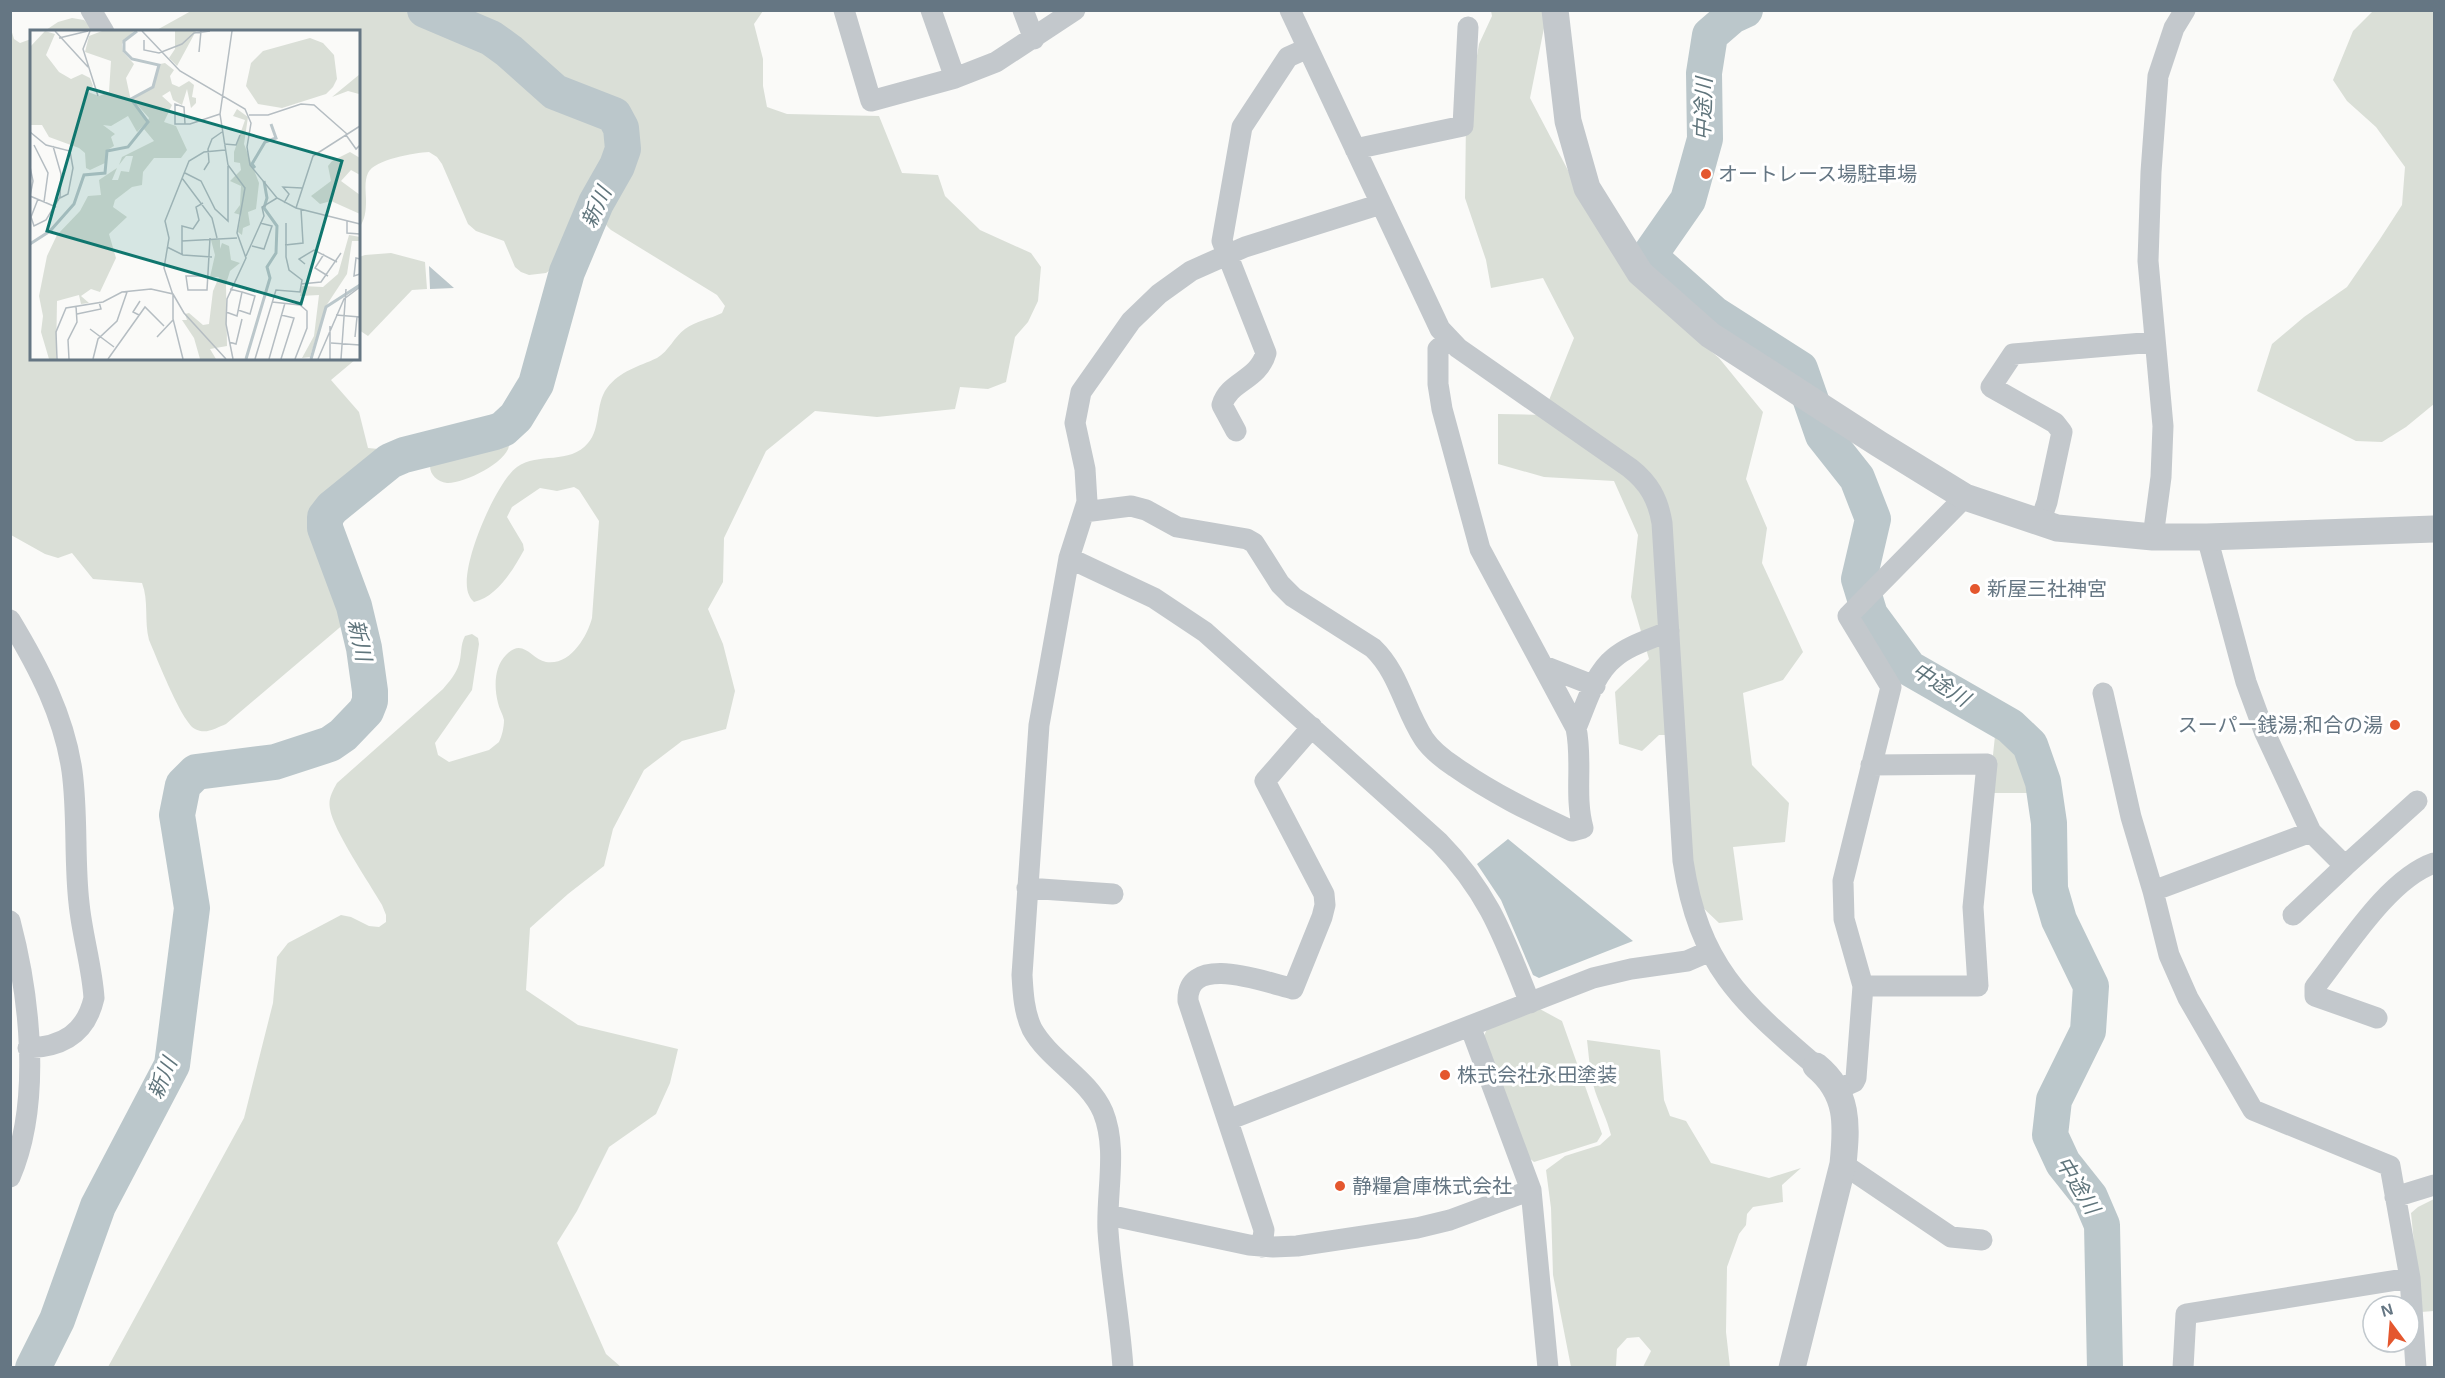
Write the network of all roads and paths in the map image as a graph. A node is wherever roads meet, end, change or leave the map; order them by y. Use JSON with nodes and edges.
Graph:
{"nodes":[{"id":1,"x":91,"y":10,"type":"edge"},
{"id":2,"x":844,"y":10,"type":"edge"},
{"id":3,"x":931,"y":10,"type":"edge"},
{"id":4,"x":1023,"y":10,"type":"edge"},
{"id":5,"x":1075,"y":10,"type":"edge"},
{"id":6,"x":1290,"y":10,"type":"edge"},
{"id":7,"x":1555,"y":10,"type":"edge"},
{"id":8,"x":2185,"y":10,"type":"edge"},
{"id":9,"x":1468,"y":27,"type":"dead end"},
{"id":10,"x":103,"y":30,"type":"edge"},
{"id":11,"x":1034,"y":39,"type":"junction"},
{"id":12,"x":1308,"y":48,"type":"junction"},
{"id":13,"x":955,"y":78,"type":"junction"},
{"id":14,"x":1355,"y":149,"type":"junction"},
{"id":15,"x":1381,"y":204,"type":"junction"},
{"id":16,"x":1226,"y":254,"type":"junction"},
{"id":17,"x":1448,"y":340,"type":"junction"},
{"id":18,"x":2155,"y":342,"type":"junction"},
{"id":19,"x":1236,"y":431,"type":"dead end"},
{"id":20,"x":1965,"y":497,"type":"junction"},
{"id":21,"x":1084,"y":512,"type":"junction"},
{"id":22,"x":2040,"y":522,"type":"junction"},
{"id":23,"x":2434,"y":529,"type":"edge"},
{"id":24,"x":2153,"y":537,"type":"junction"},
{"id":25,"x":2207,"y":537,"type":"junction"},
{"id":26,"x":1069,"y":558,"type":"junction"},
{"id":27,"x":10,"y":620,"type":"edge"},
{"id":28,"x":1669,"y":631,"type":"junction"},
{"id":29,"x":1544,"y":666,"type":"junction"},
{"id":30,"x":1594,"y":686,"type":"junction"},
{"id":31,"x":2103,"y":693,"type":"dead end"},
{"id":32,"x":1312,"y":727,"type":"junction"},
{"id":33,"x":1576,"y":728,"type":"junction"},
{"id":34,"x":1871,"y":765,"type":"junction"},
{"id":35,"x":2417,"y":801,"type":"dead end"},
{"id":36,"x":2311,"y":832,"type":"junction"},
{"id":37,"x":2434,"y":863,"type":"edge"},
{"id":38,"x":2345,"y":866,"type":"junction"},
{"id":39,"x":1027,"y":888,"type":"junction"},
{"id":40,"x":2153,"y":891,"type":"junction"},
{"id":41,"x":1113,"y":894,"type":"dead end"},
{"id":42,"x":2293,"y":915,"type":"dead end"},
{"id":43,"x":10,"y":921,"type":"edge"},
{"id":44,"x":1710,"y":951,"type":"junction"},
{"id":45,"x":1863,"y":986,"type":"junction"},
{"id":46,"x":1530,"y":1003,"type":"junction"},
{"id":47,"x":2377,"y":1018,"type":"dead end"},
{"id":48,"x":1470,"y":1026,"type":"junction"},
{"id":49,"x":28,"y":1048,"type":"junction"},
{"id":50,"x":1816,"y":1066,"type":"joint"},
{"id":51,"x":1836,"y":1090,"type":"junction"},
{"id":52,"x":1228,"y":1120,"type":"junction"},
{"id":53,"x":17,"y":1139,"type":"edge"},
{"id":54,"x":1843,"y":1164,"type":"junction"},
{"id":55,"x":10,"y":1177,"type":"edge"},
{"id":56,"x":2434,"y":1185,"type":"edge"},
{"id":57,"x":1531,"y":1190,"type":"junction"},
{"id":58,"x":2396,"y":1197,"type":"junction"},
{"id":59,"x":1108,"y":1215,"type":"junction"},
{"id":60,"x":1982,"y":1240,"type":"dead end"},
{"id":61,"x":1262,"y":1246,"type":"junction"},
{"id":62,"x":2410,"y":1278,"type":"junction"},
{"id":63,"x":1123,"y":1368,"type":"edge"},
{"id":64,"x":1548,"y":1368,"type":"edge"},
{"id":65,"x":1792,"y":1368,"type":"edge"},
{"id":66,"x":2183,"y":1368,"type":"edge"},
{"id":67,"x":2416,"y":1368,"type":"edge"}],
"edges":[{"from":1,"to":10,"type":"street"},
{"from":2,"to":13,"type":"street"},
{"from":3,"to":13,"type":"street"},
{"from":4,"to":11,"type":"street"},
{"from":5,"to":11,"type":"street"},
{"from":6,"to":12,"type":"street"},
{"from":7,"to":20,"type":"street"},
{"from":8,"to":18,"type":"street"},
{"from":9,"to":14,"type":"street"},
{"from":11,"to":13,"type":"street"},
{"from":12,"to":14,"type":"street"},
{"from":12,"to":16,"type":"street"},
{"from":14,"to":15,"type":"street"},
{"from":15,"to":16,"type":"street"},
{"from":15,"to":17,"type":"street"},
{"from":16,"to":19,"type":"street"},
{"from":16,"to":21,"type":"street"},
{"from":17,"to":28,"type":"street"},
{"from":17,"to":29,"type":"street"},
{"from":18,"to":22,"type":"street"},
{"from":18,"to":24,"type":"street"},
{"from":20,"to":22,"type":"street"},
{"from":20,"to":34,"type":"street"},
{"from":21,"to":26,"type":"street"},
{"from":21,"to":33,"type":"street"},
{"from":22,"to":24,"type":"street"},
{"from":23,"to":25,"type":"street"},
{"from":24,"to":25,"type":"street"},
{"from":25,"to":36,"type":"street"},
{"from":26,"to":32,"type":"street"},
{"from":26,"to":39,"type":"street"},
{"from":27,"to":49,"type":"street"},
{"from":28,"to":30,"type":"street"},
{"from":28,"to":44,"type":"street"},
{"from":29,"to":30,"type":"street"},
{"from":29,"to":33,"type":"street"},
{"from":30,"to":33,"type":"street"},
{"from":31,"to":40,"type":"street"},
{"from":32,"to":46,"type":"street"},
{"from":32,"to":52,"type":"street"},
{"from":34,"to":45,"type":"street"},
{"from":34,"to":45,"type":"street"},
{"from":35,"to":38,"type":"street"},
{"from":36,"to":38,"type":"street"},
{"from":36,"to":40,"type":"street"},
{"from":37,"to":47,"type":"street"},
{"from":38,"to":42,"type":"street"},
{"from":39,"to":41,"type":"street"},
{"from":39,"to":59,"type":"street"},
{"from":40,"to":58,"type":"street"},
{"from":43,"to":49,"type":"street"},
{"from":44,"to":46,"type":"street"},
{"from":44,"to":50,"type":"street"},
{"from":45,"to":51,"type":"street"},
{"from":46,"to":48,"type":"street"},
{"from":48,"to":52,"type":"street"},
{"from":48,"to":57,"type":"street"},
{"from":49,"to":53,"type":"street"},
{"from":50,"to":51,"type":"street"},
{"from":51,"to":54,"type":"street"},
{"from":52,"to":61,"type":"street"},
{"from":53,"to":55,"type":"street"},
{"from":54,"to":60,"type":"street"},
{"from":54,"to":65,"type":"street"},
{"from":56,"to":58,"type":"street"},
{"from":57,"to":61,"type":"street"},
{"from":57,"to":64,"type":"street"},
{"from":58,"to":62,"type":"street"},
{"from":59,"to":61,"type":"street"},
{"from":59,"to":63,"type":"street"},
{"from":62,"to":66,"type":"street"},
{"from":62,"to":67,"type":"street"}]}
